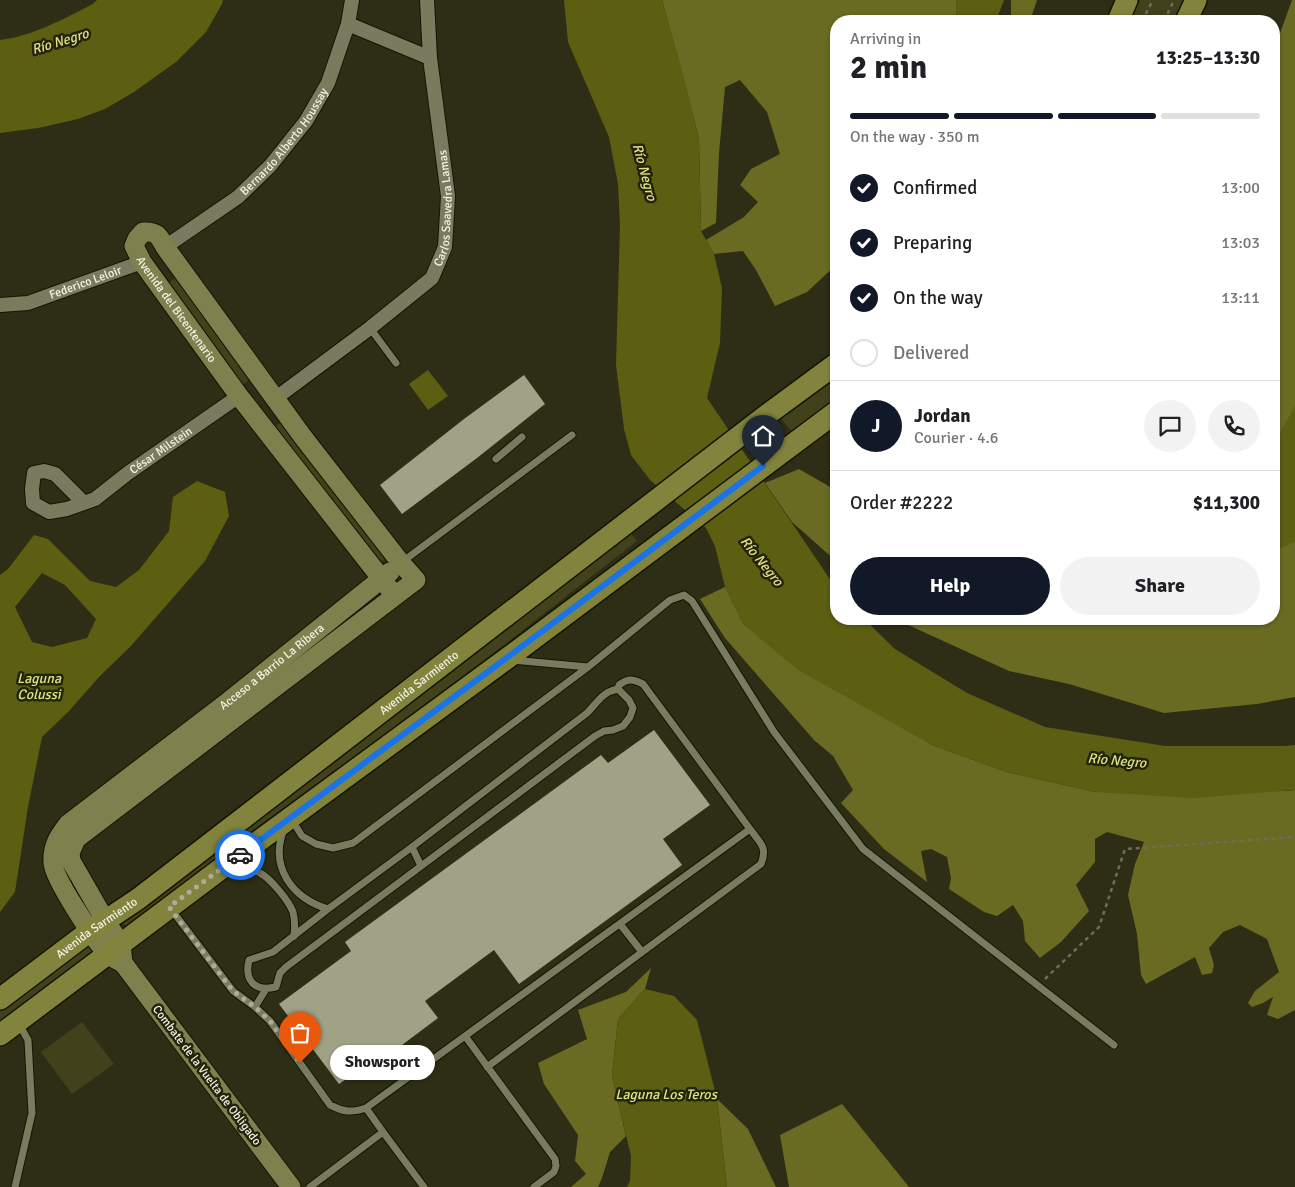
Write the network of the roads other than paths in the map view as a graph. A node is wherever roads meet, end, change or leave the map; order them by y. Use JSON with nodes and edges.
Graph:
{"nodes":[{"id":1,"x":352,"y":0,"type":"edge"},
{"id":2,"x":427,"y":0,"type":"edge"},
{"id":3,"x":1128,"y":0,"type":"edge"},
{"id":4,"x":1196,"y":0,"type":"edge"},
{"id":5,"x":1121,"y":15,"type":"edge"},
{"id":6,"x":1189,"y":15,"type":"edge"},
{"id":7,"x":348,"y":24,"type":"junction"},
{"id":8,"x":430,"y":58,"type":"junction"},
{"id":9,"x":165,"y":248,"type":"junction"},
{"id":10,"x":142,"y":262,"type":"junction"},
{"id":11,"x":0,"y":305,"type":"edge"},
{"id":12,"x":370,"y":328,"type":"junction"},
{"id":13,"x":396,"y":362,"type":"dead end"},
{"id":14,"x":830,"y":368,"type":"edge"},
{"id":15,"x":263,"y":382,"type":"junction"},
{"id":16,"x":239,"y":396,"type":"junction"},
{"id":17,"x":279,"y":403,"type":"junction"},
{"id":18,"x":830,"y":416,"type":"edge"},
{"id":19,"x":262,"y":426,"type":"junction"},
{"id":20,"x":572,"y":435,"type":"dead end"},
{"id":21,"x":522,"y":438,"type":"dead end"},
{"id":22,"x":496,"y":458,"type":"dead end"},
{"id":23,"x":84,"y":503,"type":"dead end"},
{"id":24,"x":401,"y":563,"type":"junction"},
{"id":25,"x":382,"y":579,"type":"junction"},
{"id":26,"x":395,"y":596,"type":"junction"},
{"id":27,"x":504,"y":660,"type":"junction"},
{"id":28,"x":588,"y":667,"type":"junction"},
{"id":29,"x":618,"y":689,"type":"junction"},
{"id":30,"x":235,"y":707,"type":"junction"},
{"id":31,"x":289,"y":819,"type":"junction"},
{"id":32,"x":750,"y":830,"type":"junction"},
{"id":33,"x":412,"y":847,"type":"junction"},
{"id":34,"x":421,"y":866,"type":"junction"},
{"id":35,"x":222,"y":868,"type":"junction"},
{"id":36,"x":169,"y":907,"type":"junction"},
{"id":37,"x":328,"y":909,"type":"junction"},
{"id":38,"x":620,"y":924,"type":"junction"},
{"id":39,"x":98,"y":926,"type":"junction"},
{"id":40,"x":294,"y":936,"type":"junction"},
{"id":41,"x":642,"y":952,"type":"junction"},
{"id":42,"x":117,"y":953,"type":"junction"},
{"id":43,"x":266,"y":989,"type":"junction"},
{"id":44,"x":0,"y":999,"type":"edge"},
{"id":45,"x":255,"y":1007,"type":"junction"},
{"id":46,"x":17,"y":1022,"type":"junction"},
{"id":47,"x":0,"y":1035,"type":"edge"},
{"id":48,"x":465,"y":1036,"type":"junction"},
{"id":49,"x":1114,"y":1044,"type":"dead end"},
{"id":50,"x":487,"y":1067,"type":"junction"},
{"id":51,"x":366,"y":1108,"type":"junction"},
{"id":52,"x":383,"y":1132,"type":"junction"},
{"id":53,"x":15,"y":1187,"type":"edge"},
{"id":54,"x":291,"y":1187,"type":"edge"},
{"id":55,"x":310,"y":1187,"type":"edge"},
{"id":56,"x":424,"y":1187,"type":"edge"},
{"id":57,"x":534,"y":1187,"type":"edge"}],
"edges":[{"from":1,"to":7,"type":"street","name":"Bernardo Alberto Houssay"},
{"from":2,"to":8,"type":"street","name":"Carlos Saavedra Lamas"},
{"from":3,"to":5,"type":"main road"},
{"from":4,"to":6,"type":"main road"},
{"from":7,"to":8,"type":"street"},
{"from":7,"to":9,"type":"street","name":"Bernardo Alberto Houssay"},
{"from":8,"to":12,"type":"street","name":"Carlos Saavedra Lamas"},
{"from":9,"to":10,"type":"street","name":"Avenida del Bicentenario"},
{"from":9,"to":15,"type":"street","name":"Avenida del Bicentenario"},
{"from":10,"to":11,"type":"street","name":"Federico Leloir"},
{"from":10,"to":16,"type":"street","name":"Avenida del Bicentenario"},
{"from":12,"to":13,"type":"lane"},
{"from":12,"to":17,"type":"street","name":"Carlos Saavedra Lamas"},
{"from":14,"to":39,"type":"main road","name":"Avenida Sarmiento"},
{"from":15,"to":16,"type":"street"},
{"from":15,"to":17,"type":"street","name":"Avenida del Bicentenario"},
{"from":16,"to":19,"type":"street","name":"Avenida del Bicentenario"},
{"from":16,"to":23,"type":"street","name":"César Milstein"},
{"from":17,"to":19,"type":"street"},
{"from":17,"to":24,"type":"street","name":"Avenida del Bicentenario"},
{"from":18,"to":27,"type":"main road","name":"Avenida Sarmiento"},
{"from":19,"to":25,"type":"street","name":"Avenida del Bicentenario"},
{"from":20,"to":24,"type":"lane","name":"Acceso a Barrio La Ribera"},
{"from":21,"to":22,"type":"lane"},
{"from":24,"to":25,"type":"street","name":"Acceso a Barrio La Ribera"},
{"from":24,"to":26,"type":"street","name":"Avenida del Bicentenario"},
{"from":25,"to":26,"type":"street","name":"Avenida del Bicentenario"},
{"from":25,"to":30,"type":"street","name":"Acceso a Barrio La Ribera"},
{"from":26,"to":30,"type":"street"},
{"from":27,"to":28,"type":"lane"},
{"from":27,"to":31,"type":"main road","name":"Avenida Sarmiento"},
{"from":28,"to":31,"type":"lane"},
{"from":28,"to":49,"type":"lane"},
{"from":29,"to":32,"type":"lane"},
{"from":29,"to":33,"type":"lane"},
{"from":29,"to":34,"type":"lane"},
{"from":30,"to":39,"type":"street","name":"Acceso a Barrio La Ribera"},
{"from":31,"to":35,"type":"main road","name":"Avenida Sarmiento"},
{"from":31,"to":37,"type":"lane"},
{"from":32,"to":38,"type":"lane"},
{"from":32,"to":41,"type":"lane"},
{"from":33,"to":34,"type":"lane"},
{"from":33,"to":37,"type":"lane"},
{"from":34,"to":43,"type":"lane"},
{"from":35,"to":36,"type":"main road","name":"Avenida Sarmiento"},
{"from":35,"to":40,"type":"lane"},
{"from":36,"to":42,"type":"main road","name":"Avenida Sarmiento"},
{"from":36,"to":45,"type":"lane"},
{"from":37,"to":40,"type":"lane"},
{"from":38,"to":41,"type":"lane"},
{"from":38,"to":48,"type":"lane"},
{"from":39,"to":42,"type":"street","name":"Combate de la Vuelta de Obligado"},
{"from":39,"to":44,"type":"main road","name":"Avenida Sarmiento"},
{"from":40,"to":43,"type":"lane"},
{"from":41,"to":50,"type":"lane"},
{"from":42,"to":46,"type":"main road","name":"Avenida Sarmiento"},
{"from":42,"to":54,"type":"street","name":"Combate de la Vuelta de Obligado"},
{"from":43,"to":45,"type":"lane"},
{"from":45,"to":51,"type":"lane"},
{"from":46,"to":47,"type":"main road","name":"Avenida Sarmiento"},
{"from":46,"to":53,"type":"lane"},
{"from":48,"to":50,"type":"lane"},
{"from":48,"to":51,"type":"lane"},
{"from":50,"to":57,"type":"lane"},
{"from":51,"to":52,"type":"lane"},
{"from":52,"to":55,"type":"lane"},
{"from":52,"to":56,"type":"lane"}]}
